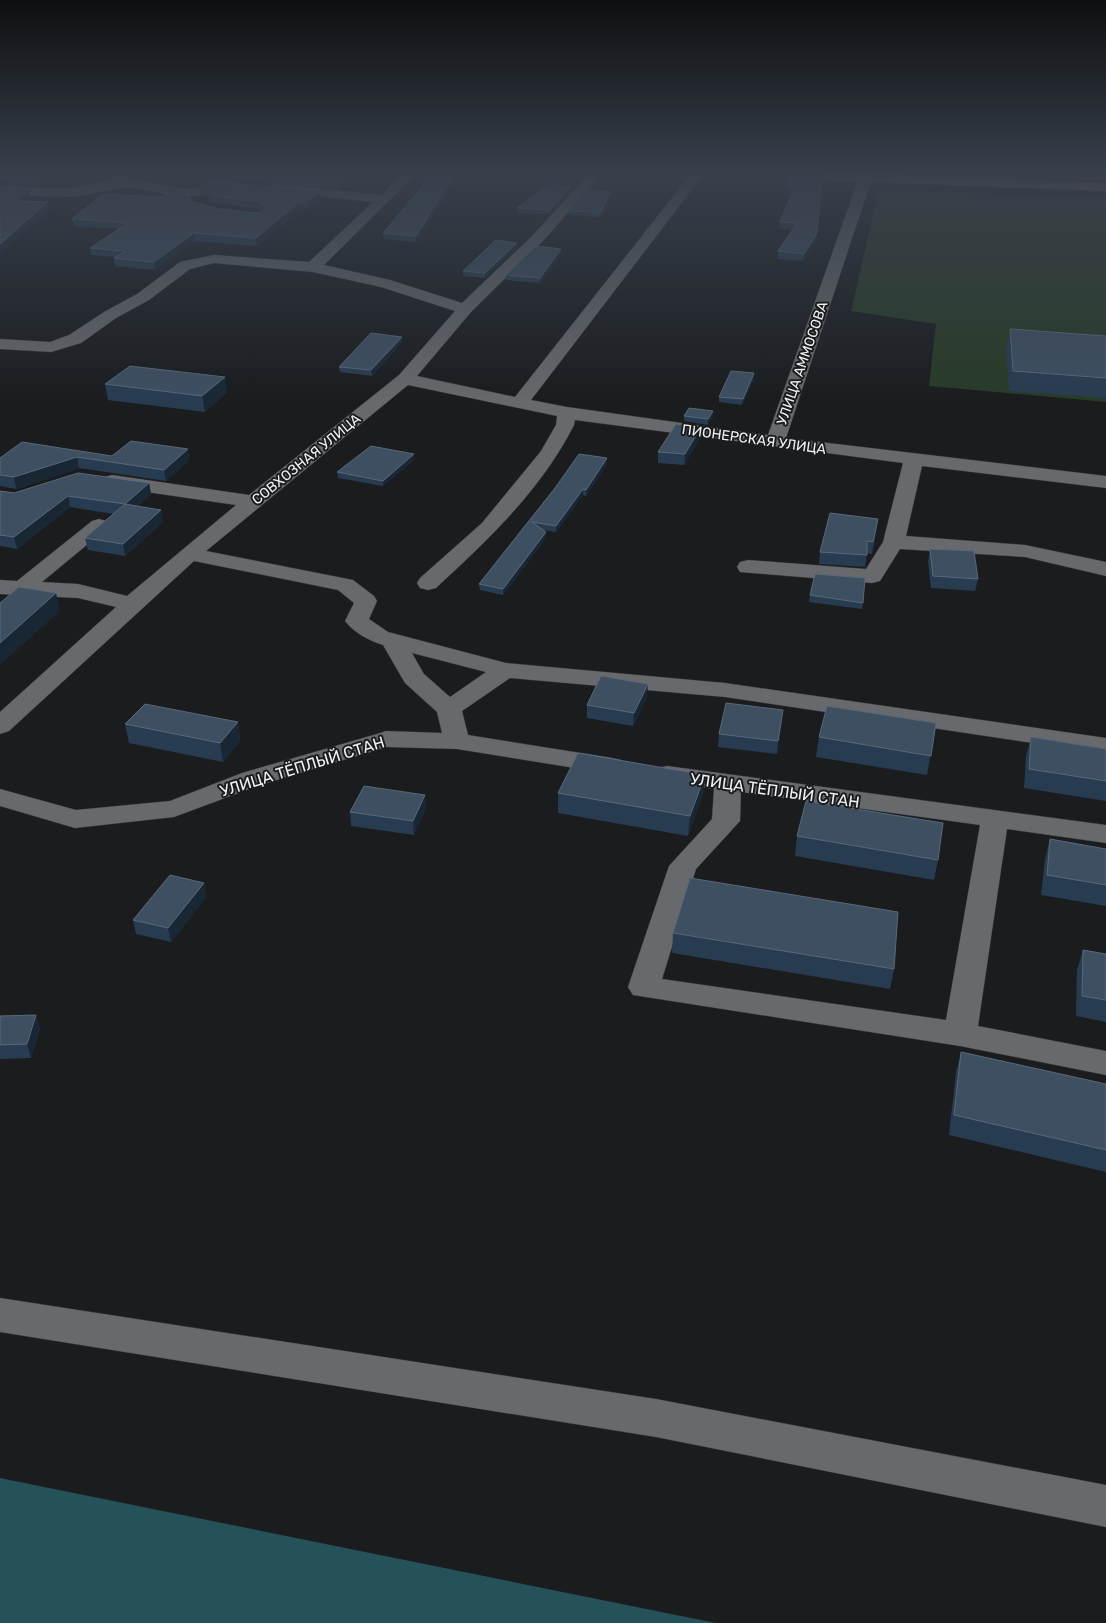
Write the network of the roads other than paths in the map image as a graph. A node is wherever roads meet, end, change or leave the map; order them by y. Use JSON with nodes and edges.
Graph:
{"nodes":[{"id":1,"x":330,"y":251,"type":"edge"},
{"id":2,"x":526,"y":251,"type":"edge"},
{"id":3,"x":638,"y":251,"type":"edge"},
{"id":4,"x":837,"y":251,"type":"edge"},
{"id":5,"x":313,"y":267,"type":"junction"},
{"id":6,"x":465,"y":309,"type":"junction"},
{"id":7,"x":0,"y":344,"type":"edge"},
{"id":8,"x":405,"y":379,"type":"junction"},
{"id":9,"x":519,"y":404,"type":"junction"},
{"id":10,"x":566,"y":413,"type":"junction"},
{"id":11,"x":776,"y":442,"type":"junction"},
{"id":12,"x":914,"y":459,"type":"junction"},
{"id":13,"x":98,"y":479,"type":"edge"},
{"id":14,"x":1106,"y":482,"type":"edge"},
{"id":15,"x":254,"y":502,"type":"junction"},
{"id":16,"x":99,"y":525,"type":"edge"},
{"id":17,"x":894,"y":542,"type":"junction"},
{"id":18,"x":189,"y":554,"type":"junction"},
{"id":19,"x":748,"y":568,"type":"dead end"},
{"id":20,"x":1106,"y":570,"type":"edge"},
{"id":21,"x":428,"y":583,"type":"dead end"},
{"id":22,"x":0,"y":586,"type":"edge"},
{"id":23,"x":22,"y":588,"type":"junction"},
{"id":24,"x":132,"y":604,"type":"junction"},
{"id":25,"x":393,"y":641,"type":"junction"},
{"id":26,"x":506,"y":670,"type":"junction"},
{"id":27,"x":449,"y":709,"type":"junction"},
{"id":28,"x":0,"y":726,"type":"edge"},
{"id":29,"x":457,"y":741,"type":"junction"},
{"id":30,"x":1106,"y":746,"type":"edge"},
{"id":31,"x":728,"y":784,"type":"junction"},
{"id":32,"x":0,"y":798,"type":"edge"},
{"id":33,"x":996,"y":819,"type":"junction"},
{"id":34,"x":1106,"y":834,"type":"edge"},
{"id":35,"x":960,"y":1034,"type":"junction"},
{"id":36,"x":1106,"y":1063,"type":"edge"},
{"id":37,"x":0,"y":1315,"type":"edge"},
{"id":38,"x":1106,"y":1506,"type":"edge"}],
"edges":[{"from":1,"to":5,"type":"street"},
{"from":2,"to":6,"type":"street","name":"СОВХОЗНАЯ УЛИЦА"},
{"from":3,"to":9,"type":"street"},
{"from":4,"to":11,"type":"street","name":"УЛИЦА АММОСОВА"},
{"from":5,"to":6,"type":"street"},
{"from":5,"to":7,"type":"street"},
{"from":6,"to":8,"type":"street","name":"СОВХОЗНАЯ УЛИЦА"},
{"from":8,"to":9,"type":"street","name":"ПИОНЕРСКАЯ УЛИЦА"},
{"from":8,"to":15,"type":"street","name":"СОВХОЗНАЯ УЛИЦА"},
{"from":9,"to":10,"type":"street","name":"ПИОНЕРСКАЯ УЛИЦА"},
{"from":10,"to":11,"type":"street","name":"ПИОНЕРСКАЯ УЛИЦА"},
{"from":10,"to":21,"type":"street"},
{"from":11,"to":12,"type":"street","name":"ПИОНЕРСКАЯ УЛИЦА"},
{"from":12,"to":14,"type":"street","name":"ПИОНЕРСКАЯ УЛИЦА"},
{"from":12,"to":17,"type":"street"},
{"from":13,"to":15,"type":"street"},
{"from":15,"to":18,"type":"street","name":"СОВХОЗНАЯ УЛИЦА"},
{"from":16,"to":23,"type":"street"},
{"from":17,"to":19,"type":"street"},
{"from":17,"to":20,"type":"street"},
{"from":18,"to":24,"type":"street","name":"СОВХОЗНАЯ УЛИЦА"},
{"from":18,"to":25,"type":"street"},
{"from":22,"to":23,"type":"street"},
{"from":23,"to":24,"type":"street"},
{"from":24,"to":28,"type":"street","name":"СОВХОЗНАЯ УЛИЦА"},
{"from":25,"to":26,"type":"street"},
{"from":25,"to":27,"type":"street"},
{"from":26,"to":27,"type":"street"},
{"from":26,"to":30,"type":"street"},
{"from":27,"to":29,"type":"street"},
{"from":29,"to":31,"type":"street","name":"УЛИЦА ТЁПЛЫЙ СТАН"},
{"from":29,"to":32,"type":"street","name":"УЛИЦА ТЁПЛЫЙ СТАН"},
{"from":31,"to":33,"type":"street","name":"УЛИЦА ТЁПЛЫЙ СТАН"},
{"from":31,"to":35,"type":"street"},
{"from":33,"to":34,"type":"street","name":"УЛИЦА ТЁПЛЫЙ СТАН"},
{"from":33,"to":35,"type":"street"},
{"from":35,"to":36,"type":"street"},
{"from":37,"to":38,"type":"street"}]}
